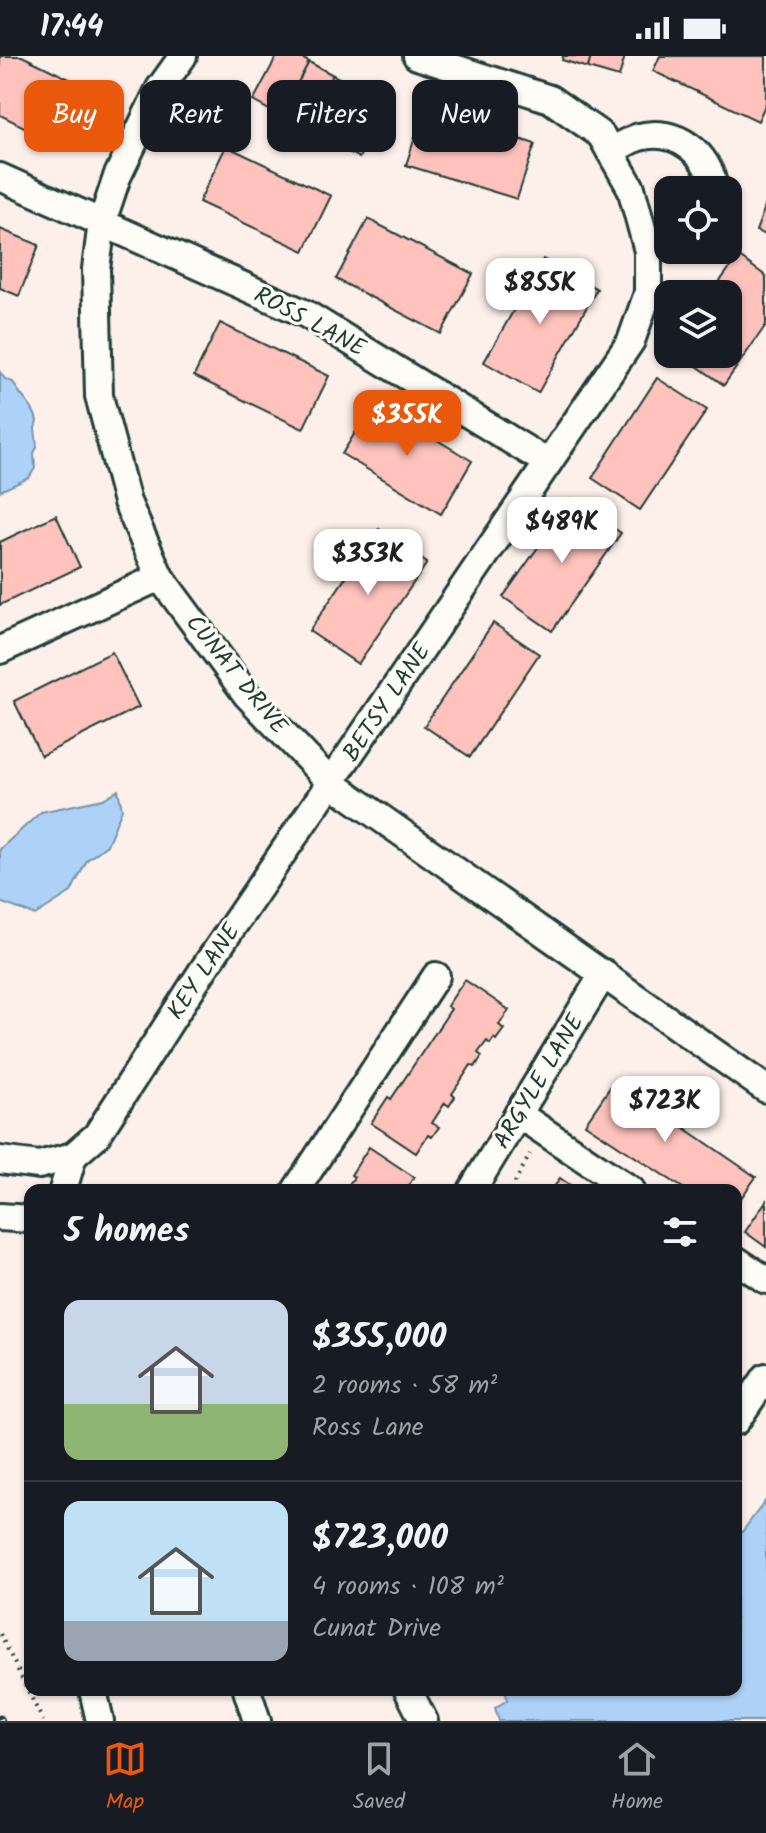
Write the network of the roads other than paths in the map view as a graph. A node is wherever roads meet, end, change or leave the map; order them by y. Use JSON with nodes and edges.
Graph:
{"nodes":[{"id":1,"x":183,"y":56,"type":"edge"},
{"id":2,"x":417,"y":56,"type":"edge"},
{"id":3,"x":610,"y":151,"type":"junction"},
{"id":4,"x":712,"y":176,"type":"edge"},
{"id":5,"x":0,"y":177,"type":"edge"},
{"id":6,"x":102,"y":222,"type":"junction"},
{"id":7,"x":654,"y":239,"type":"edge"},
{"id":8,"x":654,"y":264,"type":"edge"},
{"id":9,"x":548,"y":463,"type":"junction"},
{"id":10,"x":160,"y":577,"type":"junction"},
{"id":11,"x":0,"y":650,"type":"edge"},
{"id":12,"x":331,"y":783,"type":"junction"},
{"id":13,"x":604,"y":973,"type":"junction"},
{"id":14,"x":436,"y":976,"type":"dead end"},
{"id":15,"x":766,"y":1089,"type":"edge"},
{"id":16,"x":518,"y":1114,"type":"junction"},
{"id":17,"x":73,"y":1156,"type":"junction"},
{"id":18,"x":0,"y":1160,"type":"edge"},
{"id":19,"x":65,"y":1184,"type":"edge"},
{"id":20,"x":300,"y":1184,"type":"edge"},
{"id":21,"x":476,"y":1184,"type":"edge"},
{"id":22,"x":622,"y":1184,"type":"edge"},
{"id":23,"x":0,"y":1217,"type":"edge"},
{"id":24,"x":24,"y":1219,"type":"edge"},
{"id":25,"x":742,"y":1264,"type":"edge"},
{"id":26,"x":766,"y":1280,"type":"edge"},
{"id":27,"x":766,"y":1377,"type":"edge"},
{"id":28,"x":742,"y":1412,"type":"edge"},
{"id":29,"x":94,"y":1696,"type":"edge"},
{"id":30,"x":249,"y":1696,"type":"edge"},
{"id":31,"x":411,"y":1696,"type":"edge"},
{"id":32,"x":100,"y":1721,"type":"edge"},
{"id":33,"x":257,"y":1721,"type":"edge"},
{"id":34,"x":424,"y":1721,"type":"edge"}],
"edges":[{"from":1,"to":6,"type":"street","name":"CUNAT DRIVE"},
{"from":2,"to":3,"type":"street","name":"BETSY LANE"},
{"from":3,"to":4,"type":"street"},
{"from":3,"to":7,"type":"street","name":"BETSY LANE"},
{"from":5,"to":6,"type":"street","name":"ROSS LANE"},
{"from":6,"to":9,"type":"street","name":"ROSS LANE"},
{"from":6,"to":10,"type":"street","name":"CUNAT DRIVE"},
{"from":8,"to":9,"type":"street","name":"BETSY LANE"},
{"from":9,"to":12,"type":"street","name":"BETSY LANE"},
{"from":10,"to":11,"type":"street"},
{"from":10,"to":12,"type":"street","name":"CUNAT DRIVE"},
{"from":12,"to":13,"type":"street","name":"CUNAT DRIVE"},
{"from":12,"to":17,"type":"street","name":"KEY LANE"},
{"from":13,"to":15,"type":"street","name":"CUNAT DRIVE"},
{"from":13,"to":16,"type":"street","name":"ARGYLE LANE"},
{"from":14,"to":20,"type":"street"},
{"from":16,"to":21,"type":"street","name":"ARGYLE LANE"},
{"from":16,"to":22,"type":"street"},
{"from":17,"to":18,"type":"street"},
{"from":17,"to":19,"type":"street","name":"KEY LANE"},
{"from":23,"to":24,"type":"street"},
{"from":25,"to":26,"type":"street"},
{"from":27,"to":28,"type":"street"},
{"from":29,"to":32,"type":"street"},
{"from":30,"to":33,"type":"street"},
{"from":31,"to":34,"type":"street"}]}
